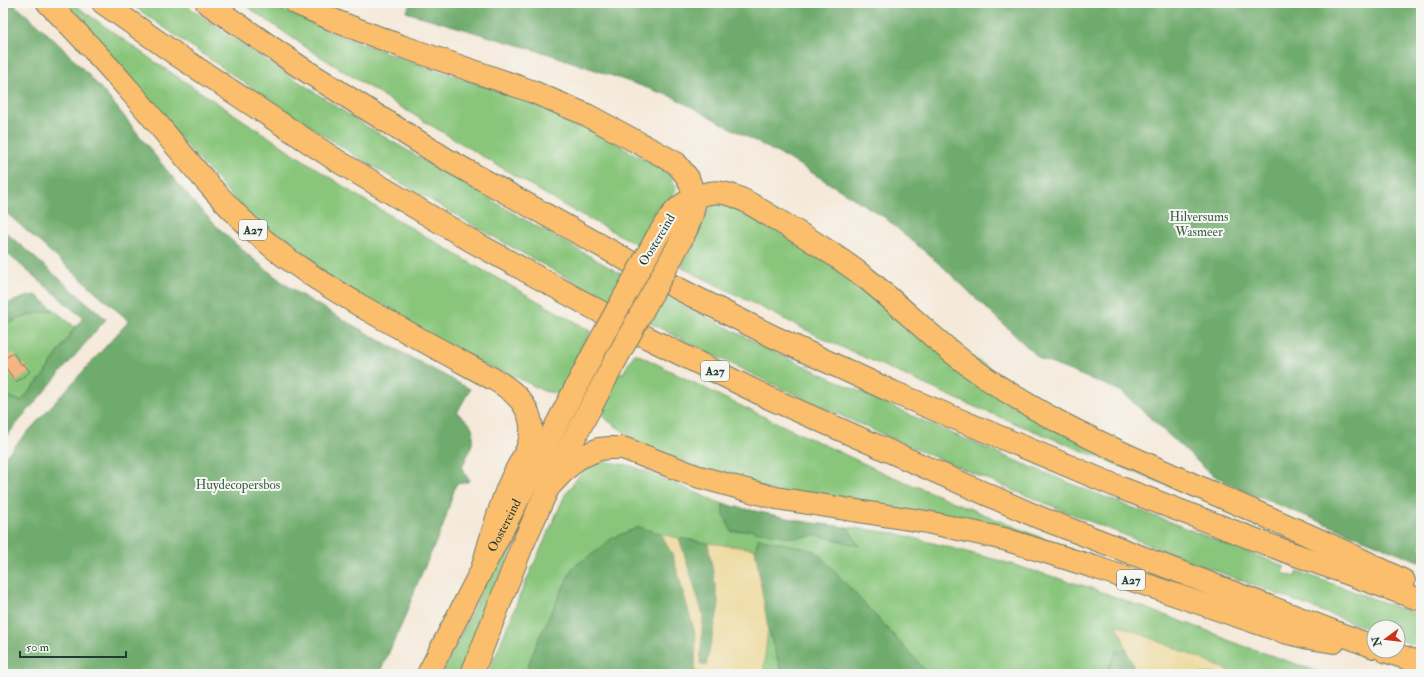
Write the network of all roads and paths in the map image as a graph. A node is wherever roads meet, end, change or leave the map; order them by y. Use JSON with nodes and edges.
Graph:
{"nodes":[{"id":1,"x":48,"y":3,"type":"edge"},
{"id":2,"x":103,"y":3,"type":"edge"},
{"id":3,"x":208,"y":3,"type":"edge"},
{"id":4,"x":296,"y":3,"type":"edge"},
{"id":5,"x":695,"y":197,"type":"junction"},
{"id":6,"x":548,"y":488,"type":"junction"},
{"id":7,"x":482,"y":569,"type":"junction"},
{"id":8,"x":1421,"y":590,"type":"edge"},
{"id":9,"x":1421,"y":600,"type":"edge"},
{"id":10,"x":1366,"y":644,"type":"edge"},
{"id":11,"x":1366,"y":646,"type":"edge"},
{"id":12,"x":1406,"y":658,"type":"edge"},
{"id":13,"x":1421,"y":663,"type":"edge"},
{"id":14,"x":428,"y":674,"type":"edge"},
{"id":15,"x":472,"y":674,"type":"edge"}],
"edges":[{"from":1,"to":7,"type":"main road","number":"A27"},
{"from":2,"to":10,"type":"main road","number":"A27"},
{"from":3,"to":9,"type":"main road"},
{"from":4,"to":5,"type":"main road"},
{"from":5,"to":6,"type":"main road","name":"Oostereind","bridge":true},
{"from":5,"to":7,"type":"main road","name":"Oostereind","bridge":true},
{"from":5,"to":8,"type":"main road"},
{"from":6,"to":11,"type":"main road","number":"A27"},
{"from":6,"to":15,"type":"main road","name":"Oostereind"},
{"from":7,"to":14,"type":"main road","name":"Oostereind"},
{"from":12,"to":13,"type":"main road"}]}
